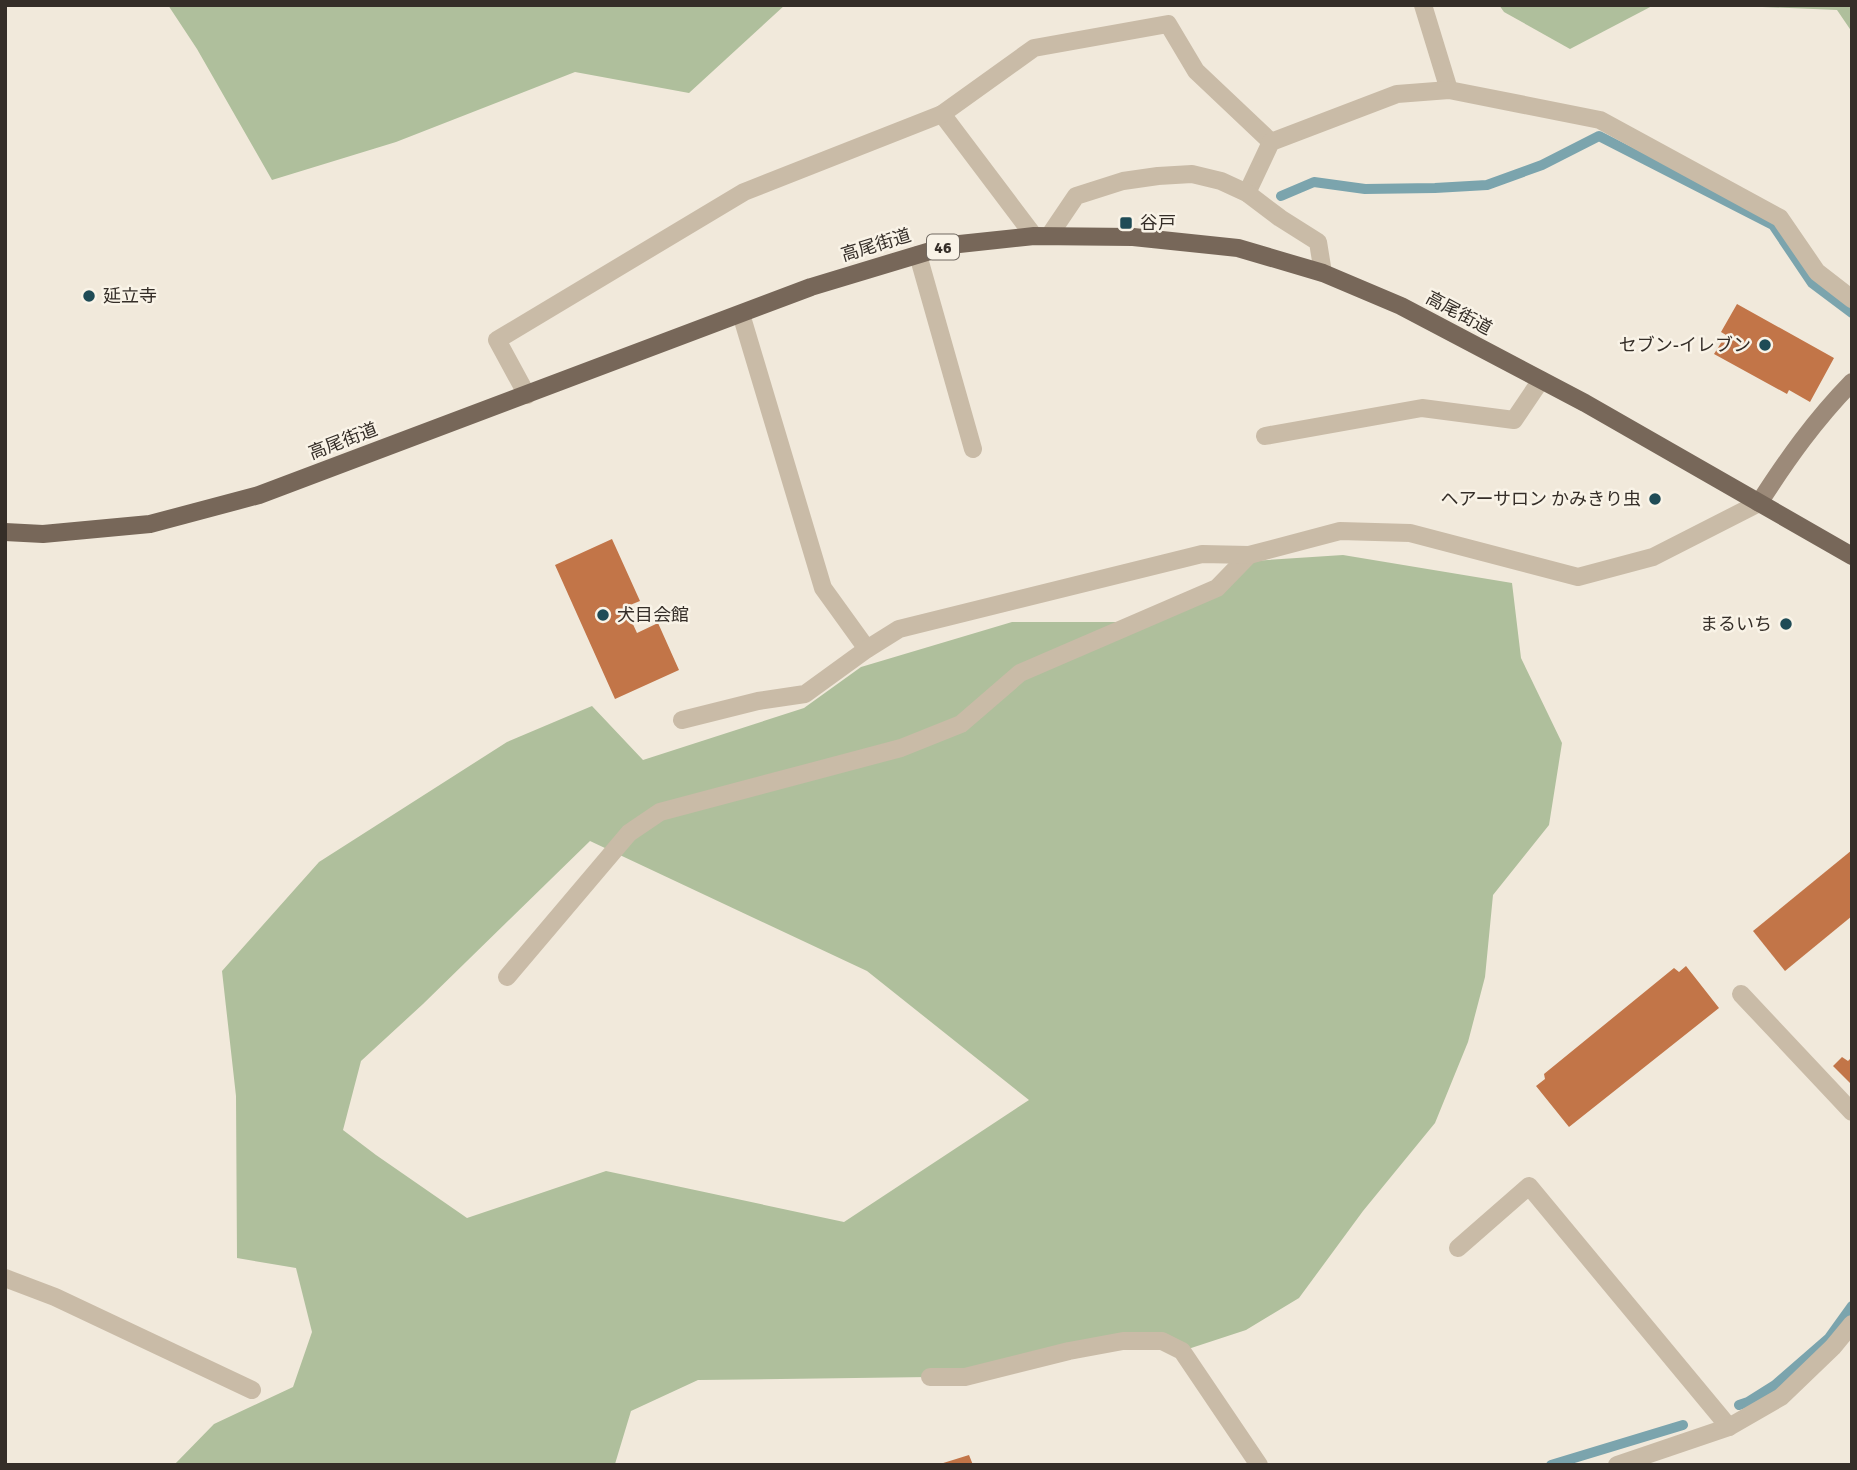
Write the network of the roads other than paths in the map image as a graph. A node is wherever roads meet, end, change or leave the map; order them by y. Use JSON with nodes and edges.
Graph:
{"nodes":[{"id":1,"x":1423,"y":5,"type":"edge"},
{"id":2,"x":1449,"y":90,"type":"junction"},
{"id":3,"x":942,"y":114,"type":"junction"},
{"id":4,"x":1271,"y":142,"type":"junction"},
{"id":5,"x":1247,"y":193,"type":"junction"},
{"id":6,"x":1042,"y":236,"type":"junction"},
{"id":7,"x":918,"y":255,"type":"junction"},
{"id":8,"x":1323,"y":273,"type":"junction"},
{"id":9,"x":1852,"y":299,"type":"edge"},
{"id":10,"x":741,"y":314,"type":"junction"},
{"id":11,"x":1541,"y":380,"type":"junction"},
{"id":12,"x":1852,"y":382,"type":"edge"},
{"id":13,"x":527,"y":395,"type":"junction"},
{"id":14,"x":1265,"y":436,"type":"dead end"},
{"id":15,"x":974,"y":449,"type":"dead end"},
{"id":16,"x":1759,"y":503,"type":"junction"},
{"id":17,"x":5,"y":532,"type":"edge"},
{"id":18,"x":1249,"y":555,"type":"junction"},
{"id":19,"x":1852,"y":556,"type":"edge"},
{"id":20,"x":867,"y":649,"type":"junction"},
{"id":21,"x":682,"y":720,"type":"dead end"},
{"id":22,"x":508,"y":977,"type":"dead end"},
{"id":23,"x":1741,"y":994,"type":"dead end"},
{"id":24,"x":1852,"y":1112,"type":"edge"},
{"id":25,"x":1458,"y":1248,"type":"dead end"},
{"id":26,"x":5,"y":1278,"type":"edge"},
{"id":27,"x":1852,"y":1324,"type":"edge"},
{"id":28,"x":930,"y":1377,"type":"dead end"},
{"id":29,"x":252,"y":1390,"type":"dead end"},
{"id":30,"x":1729,"y":1427,"type":"junction"},
{"id":31,"x":1259,"y":1465,"type":"edge"},
{"id":32,"x":1617,"y":1465,"type":"edge"}],
"edges":[{"from":1,"to":2,"type":"street"},
{"from":2,"to":4,"type":"street"},
{"from":2,"to":9,"type":"street"},
{"from":3,"to":4,"type":"street"},
{"from":3,"to":6,"type":"street"},
{"from":3,"to":13,"type":"street"},
{"from":4,"to":5,"type":"street"},
{"from":5,"to":6,"type":"street"},
{"from":5,"to":8,"type":"street"},
{"from":6,"to":7,"type":"main road","name":"高尾街道","number":"46"},
{"from":6,"to":8,"type":"main road","name":"高尾街道","number":"46"},
{"from":7,"to":10,"type":"main road","name":"高尾街道","number":"46"},
{"from":7,"to":15,"type":"street"},
{"from":8,"to":11,"type":"main road","name":"高尾街道","number":"46"},
{"from":10,"to":13,"type":"main road","name":"高尾街道","number":"46"},
{"from":10,"to":20,"type":"street"},
{"from":11,"to":14,"type":"street"},
{"from":11,"to":16,"type":"main road","name":"高尾街道","number":"46"},
{"from":12,"to":16,"type":"main road"},
{"from":13,"to":17,"type":"main road","name":"高尾街道","number":"46"},
{"from":16,"to":18,"type":"street"},
{"from":16,"to":19,"type":"main road","name":"高尾街道","number":"46"},
{"from":18,"to":20,"type":"street"},
{"from":18,"to":22,"type":"street"},
{"from":20,"to":21,"type":"street"},
{"from":23,"to":24,"type":"street"},
{"from":25,"to":30,"type":"street"},
{"from":26,"to":29,"type":"street"},
{"from":27,"to":30,"type":"street"},
{"from":28,"to":31,"type":"street"},
{"from":30,"to":32,"type":"street"}]}
